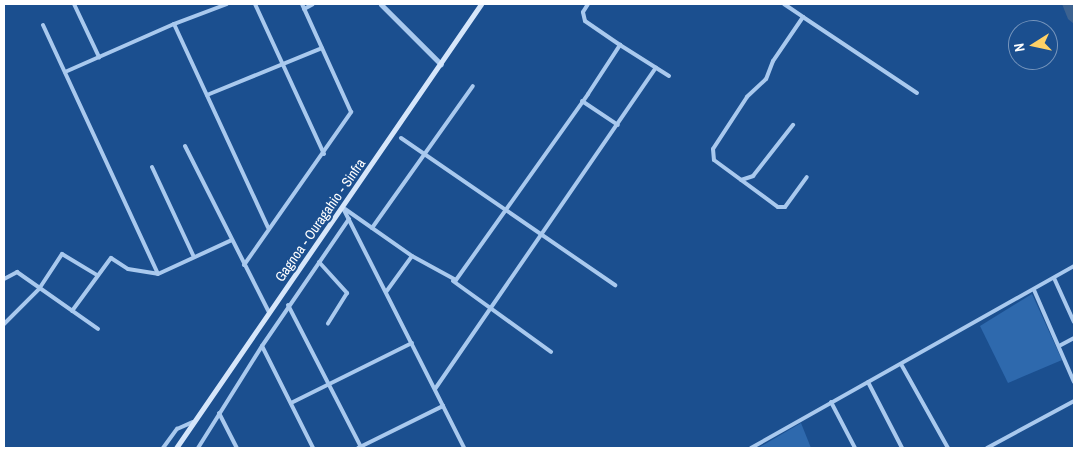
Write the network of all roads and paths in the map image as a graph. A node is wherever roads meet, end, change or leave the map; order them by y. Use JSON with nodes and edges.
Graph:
{"nodes":[{"id":1,"x":74,"y":4,"type":"edge"},
{"id":2,"x":227,"y":4,"type":"edge"},
{"id":3,"x":255,"y":4,"type":"edge"},
{"id":4,"x":302,"y":4,"type":"edge"},
{"id":5,"x":313,"y":4,"type":"edge"},
{"id":6,"x":381,"y":4,"type":"edge"},
{"id":7,"x":481,"y":4,"type":"edge"},
{"id":8,"x":588,"y":4,"type":"edge"},
{"id":9,"x":784,"y":4,"type":"edge"},
{"id":10,"x":304,"y":9,"type":"junction"},
{"id":11,"x":803,"y":17,"type":"junction"},
{"id":12,"x":174,"y":24,"type":"junction"},
{"id":13,"x":43,"y":25,"type":"dead end"},
{"id":14,"x":620,"y":45,"type":"junction"},
{"id":15,"x":322,"y":48,"type":"junction"},
{"id":16,"x":99,"y":56,"type":"junction"},
{"id":17,"x":441,"y":64,"type":"junction"},
{"id":18,"x":282,"y":65,"type":"junction"},
{"id":19,"x":656,"y":68,"type":"junction"},
{"id":20,"x":65,"y":72,"type":"junction"},
{"id":21,"x":668,"y":76,"type":"dead end"},
{"id":22,"x":474,"y":86,"type":"dead end"},
{"id":23,"x":918,"y":93,"type":"dead end"},
{"id":24,"x":207,"y":95,"type":"junction"},
{"id":25,"x":582,"y":101,"type":"junction"},
{"id":26,"x":618,"y":125,"type":"junction"},
{"id":27,"x":793,"y":125,"type":"dead end"},
{"id":28,"x":402,"y":138,"type":"dead end"},
{"id":29,"x":185,"y":146,"type":"dead end"},
{"id":30,"x":425,"y":153,"type":"junction"},
{"id":31,"x":324,"y":154,"type":"junction"},
{"id":32,"x":152,"y":167,"type":"dead end"},
{"id":33,"x":807,"y":176,"type":"dead end"},
{"id":34,"x":741,"y":180,"type":"junction"},
{"id":35,"x":506,"y":207,"type":"junction"},
{"id":36,"x":343,"y":208,"type":"junction"},
{"id":37,"x":349,"y":220,"type":"junction"},
{"id":38,"x":268,"y":227,"type":"junction"},
{"id":39,"x":372,"y":228,"type":"junction"},
{"id":40,"x":543,"y":234,"type":"junction"},
{"id":41,"x":232,"y":240,"type":"junction"},
{"id":42,"x":412,"y":256,"type":"junction"},
{"id":43,"x":194,"y":257,"type":"junction"},
{"id":44,"x":319,"y":262,"type":"junction"},
{"id":45,"x":244,"y":264,"type":"junction"},
{"id":46,"x":1074,"y":266,"type":"edge"},
{"id":47,"x":97,"y":274,"type":"junction"},
{"id":48,"x":158,"y":274,"type":"junction"},
{"id":49,"x":1054,"y":278,"type":"junction"},
{"id":50,"x":4,"y":279,"type":"edge"},
{"id":51,"x":453,"y":281,"type":"junction"},
{"id":52,"x":615,"y":285,"type":"dead end"},
{"id":53,"x":39,"y":289,"type":"junction"},
{"id":54,"x":1034,"y":290,"type":"junction"},
{"id":55,"x":386,"y":292,"type":"junction"},
{"id":56,"x":288,"y":305,"type":"junction"},
{"id":57,"x":491,"y":309,"type":"junction"},
{"id":58,"x":72,"y":311,"type":"junction"},
{"id":59,"x":269,"y":312,"type":"junction"},
{"id":60,"x":1074,"y":322,"type":"edge"},
{"id":61,"x":328,"y":323,"type":"dead end"},
{"id":62,"x":4,"y":324,"type":"edge"},
{"id":63,"x":98,"y":329,"type":"dead end"},
{"id":64,"x":1074,"y":338,"type":"edge"},
{"id":65,"x":412,"y":343,"type":"junction"},
{"id":66,"x":262,"y":346,"type":"junction"},
{"id":67,"x":1059,"y":346,"type":"junction"},
{"id":68,"x":551,"y":352,"type":"dead end"},
{"id":69,"x":900,"y":364,"type":"junction"},
{"id":70,"x":868,"y":382,"type":"junction"},
{"id":71,"x":1074,"y":382,"type":"edge"},
{"id":72,"x":330,"y":384,"type":"junction"},
{"id":73,"x":435,"y":389,"type":"junction"},
{"id":74,"x":1074,"y":401,"type":"edge"},
{"id":75,"x":831,"y":402,"type":"junction"},
{"id":76,"x":291,"y":403,"type":"junction"},
{"id":77,"x":443,"y":406,"type":"junction"},
{"id":78,"x":219,"y":413,"type":"junction"},
{"id":79,"x":194,"y":422,"type":"junction"},
{"id":80,"x":163,"y":448,"type":"edge"},
{"id":81,"x":176,"y":448,"type":"edge"},
{"id":82,"x":198,"y":448,"type":"edge"},
{"id":83,"x":237,"y":448,"type":"edge"},
{"id":84,"x":313,"y":448,"type":"edge"},
{"id":85,"x":359,"y":448,"type":"edge"},
{"id":86,"x":464,"y":448,"type":"edge"},
{"id":87,"x":751,"y":448,"type":"edge"},
{"id":88,"x":855,"y":448,"type":"edge"},
{"id":89,"x":902,"y":448,"type":"edge"},
{"id":90,"x":948,"y":448,"type":"edge"},
{"id":91,"x":987,"y":448,"type":"edge"}],
"edges":[{"from":1,"to":16,"type":"street"},
{"from":2,"to":12,"type":"street"},
{"from":3,"to":18,"type":"street"},
{"from":4,"to":10,"type":"street"},
{"from":5,"to":10,"type":"street"},
{"from":6,"to":17,"type":"street"},
{"from":7,"to":17,"type":"main road","name":"Gagnoa - Ouragahio - Sinfra"},
{"from":8,"to":14,"type":"street"},
{"from":9,"to":11,"type":"street"},
{"from":10,"to":15,"type":"street"},
{"from":11,"to":23,"type":"street"},
{"from":11,"to":34,"type":"street"},
{"from":12,"to":16,"type":"street"},
{"from":12,"to":24,"type":"street"},
{"from":13,"to":20,"type":"street"},
{"from":14,"to":19,"type":"street"},
{"from":14,"to":25,"type":"street"},
{"from":15,"to":18,"type":"street"},
{"from":15,"to":31,"type":"street"},
{"from":16,"to":20,"type":"street"},
{"from":17,"to":36,"type":"main road","name":"Gagnoa - Ouragahio - Sinfra"},
{"from":18,"to":24,"type":"street"},
{"from":18,"to":31,"type":"street"},
{"from":19,"to":21,"type":"street"},
{"from":19,"to":26,"type":"street"},
{"from":20,"to":48,"type":"street"},
{"from":22,"to":30,"type":"street"},
{"from":24,"to":38,"type":"street"},
{"from":25,"to":26,"type":"street"},
{"from":25,"to":35,"type":"street"},
{"from":26,"to":40,"type":"street"},
{"from":27,"to":34,"type":"street"},
{"from":28,"to":30,"type":"street"},
{"from":29,"to":41,"type":"street"},
{"from":30,"to":35,"type":"street"},
{"from":30,"to":39,"type":"street"},
{"from":31,"to":38,"type":"street"},
{"from":32,"to":43,"type":"street"},
{"from":33,"to":34,"type":"street"},
{"from":35,"to":40,"type":"street"},
{"from":35,"to":51,"type":"street"},
{"from":36,"to":37,"type":"street"},
{"from":36,"to":39,"type":"street"},
{"from":36,"to":59,"type":"main road","name":"Gagnoa - Ouragahio - Sinfra"},
{"from":37,"to":44,"type":"street"},
{"from":37,"to":55,"type":"street"},
{"from":38,"to":45,"type":"street"},
{"from":39,"to":42,"type":"street"},
{"from":40,"to":52,"type":"street"},
{"from":40,"to":57,"type":"street"},
{"from":41,"to":43,"type":"street"},
{"from":41,"to":45,"type":"street"},
{"from":42,"to":51,"type":"street"},
{"from":42,"to":55,"type":"street"},
{"from":43,"to":48,"type":"street"},
{"from":44,"to":56,"type":"street"},
{"from":44,"to":61,"type":"street"},
{"from":45,"to":59,"type":"street"},
{"from":46,"to":49,"type":"street"},
{"from":47,"to":48,"type":"street"},
{"from":47,"to":53,"type":"street"},
{"from":47,"to":58,"type":"street"},
{"from":49,"to":54,"type":"street"},
{"from":49,"to":60,"type":"street"},
{"from":50,"to":53,"type":"street"},
{"from":51,"to":57,"type":"street"},
{"from":53,"to":58,"type":"street"},
{"from":53,"to":62,"type":"street"},
{"from":54,"to":67,"type":"street"},
{"from":54,"to":69,"type":"street"},
{"from":55,"to":65,"type":"street"},
{"from":56,"to":66,"type":"street"},
{"from":56,"to":72,"type":"street"},
{"from":57,"to":68,"type":"street"},
{"from":57,"to":73,"type":"street"},
{"from":58,"to":63,"type":"street"},
{"from":59,"to":79,"type":"main road","name":"Gagnoa - Ouragahio - Sinfra"},
{"from":64,"to":67,"type":"street"},
{"from":65,"to":72,"type":"street"},
{"from":65,"to":73,"type":"street"},
{"from":66,"to":76,"type":"street"},
{"from":66,"to":78,"type":"street"},
{"from":67,"to":71,"type":"street"},
{"from":69,"to":70,"type":"street"},
{"from":69,"to":90,"type":"street"},
{"from":70,"to":75,"type":"street"},
{"from":70,"to":89,"type":"street"},
{"from":72,"to":76,"type":"street"},
{"from":72,"to":85,"type":"street"},
{"from":73,"to":77,"type":"street"},
{"from":74,"to":91,"type":"street"},
{"from":75,"to":87,"type":"street"},
{"from":75,"to":88,"type":"street"},
{"from":76,"to":84,"type":"street"},
{"from":77,"to":85,"type":"street"},
{"from":77,"to":86,"type":"street"},
{"from":78,"to":82,"type":"street"},
{"from":78,"to":83,"type":"street"},
{"from":79,"to":80,"type":"street"},
{"from":79,"to":81,"type":"main road","name":"Gagnoa - Ouragahio - Sinfra"}]}
